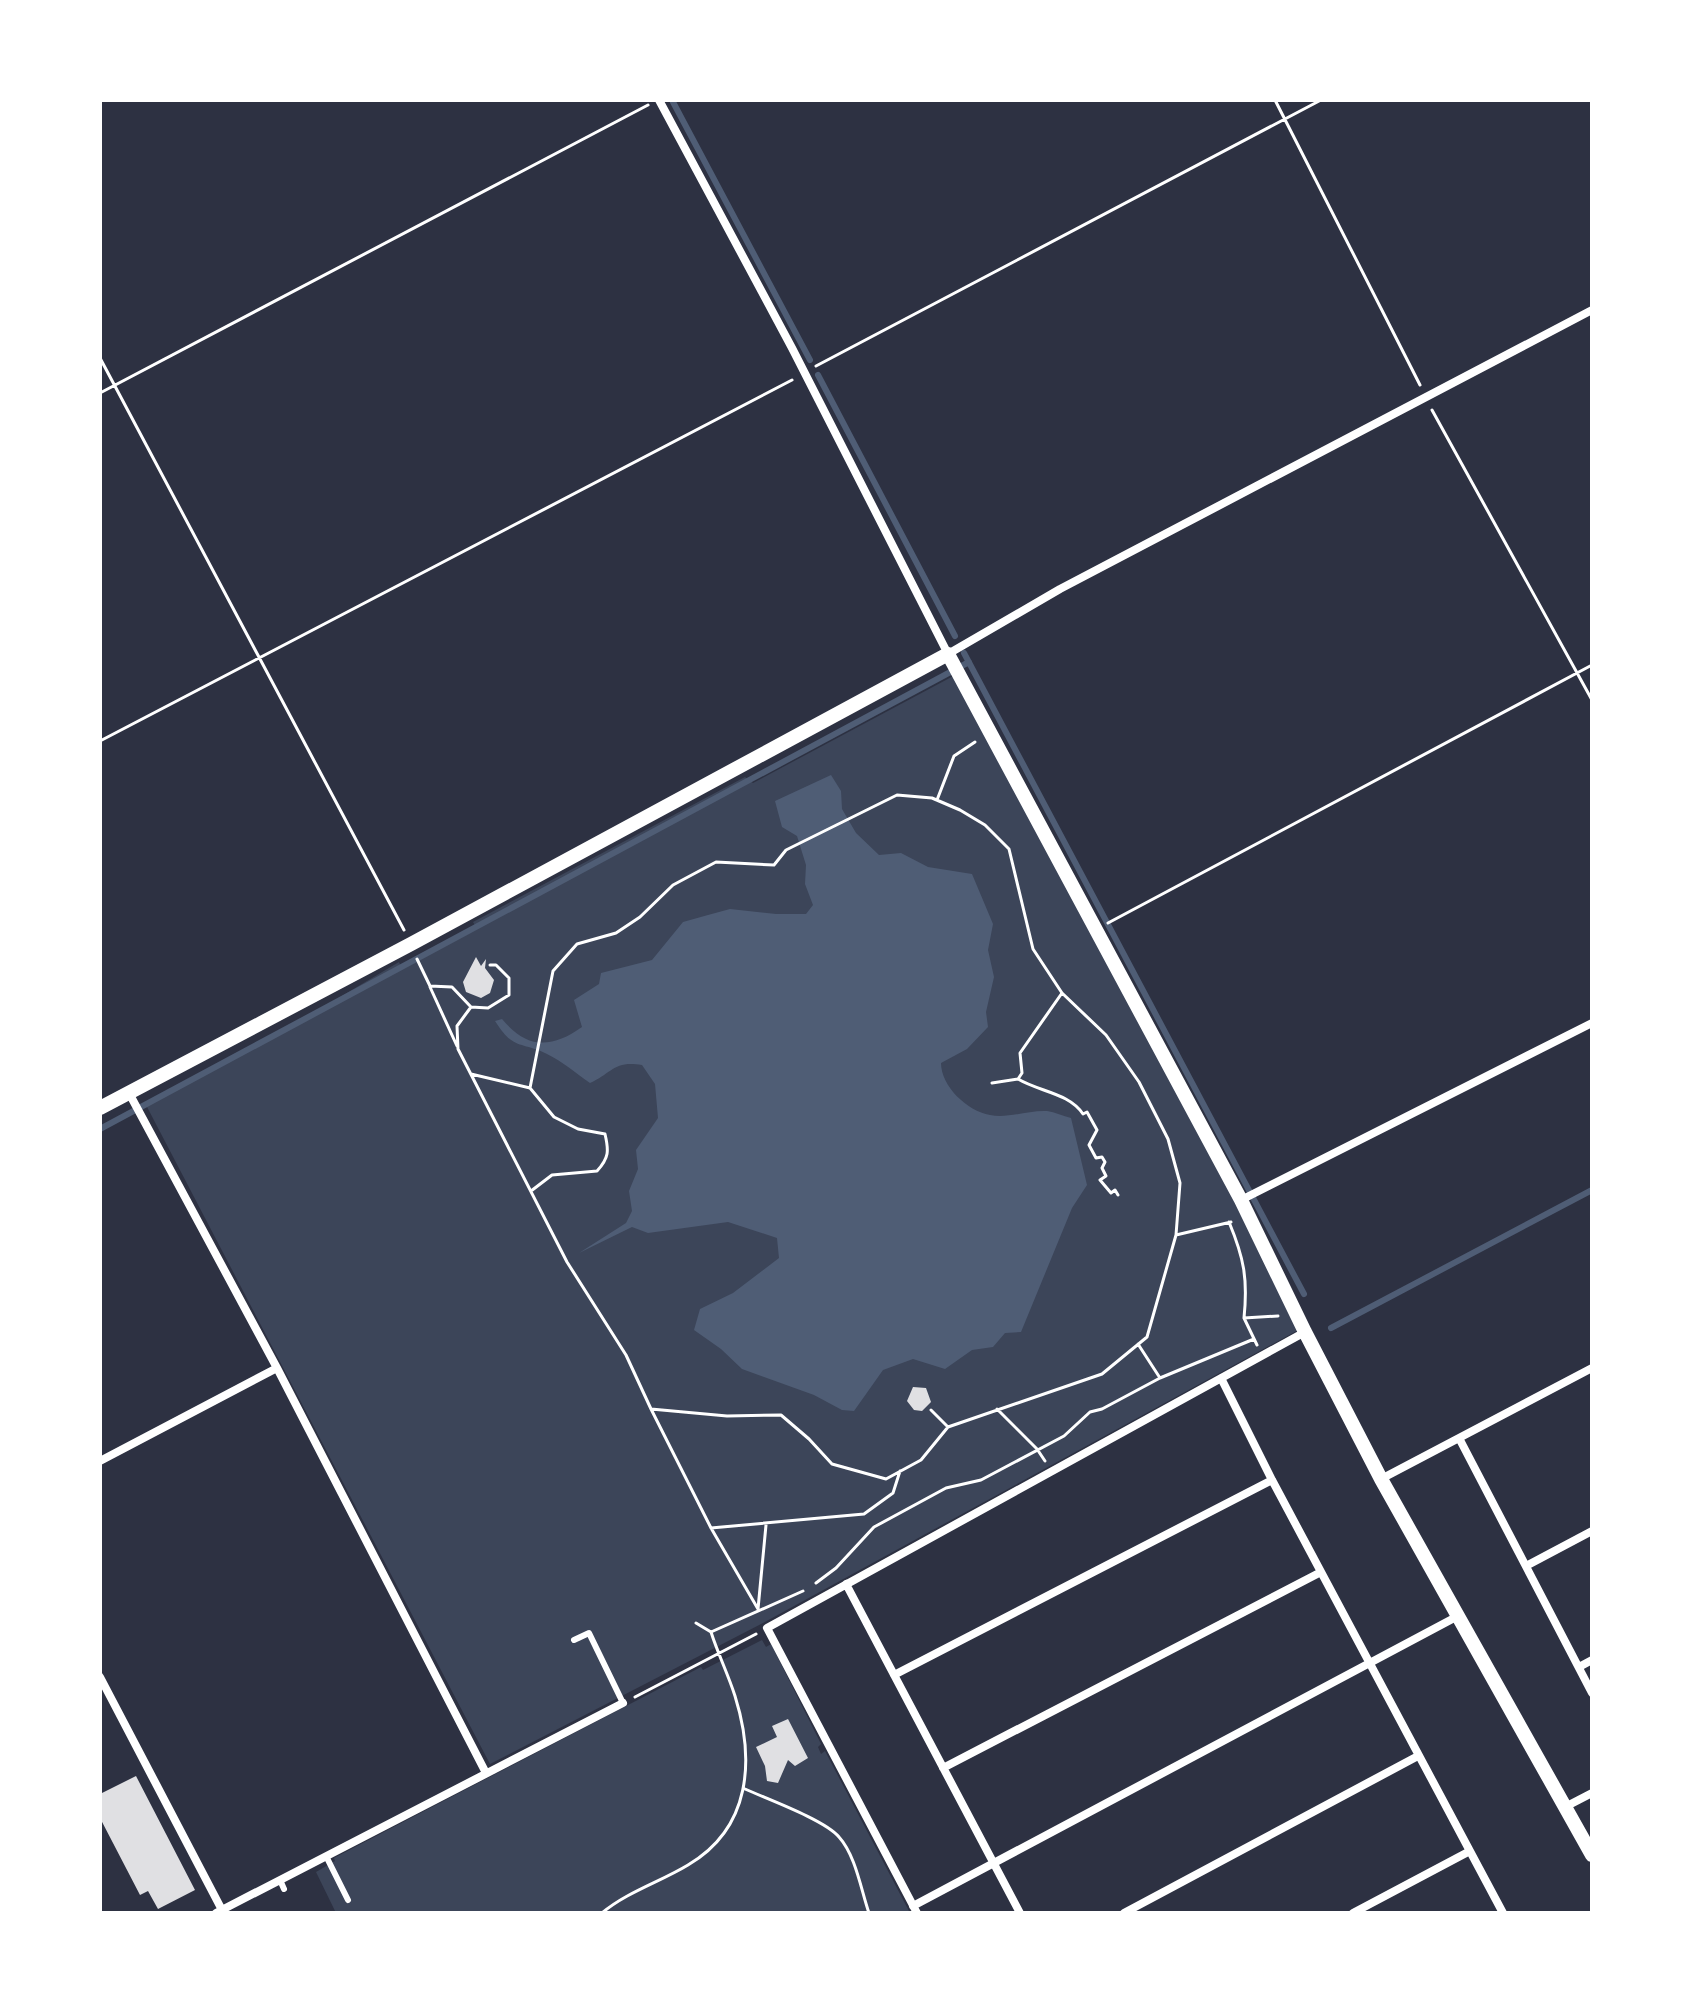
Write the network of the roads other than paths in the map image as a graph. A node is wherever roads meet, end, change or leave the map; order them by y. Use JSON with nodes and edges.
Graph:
{"nodes":[{"id":1,"x":659,"y":100,"type":"edge"},
{"id":2,"x":1592,"y":310,"type":"edge"},
{"id":3,"x":948,"y":654,"type":"junction"},
{"id":4,"x":1592,"y":1023,"type":"edge"},
{"id":5,"x":129,"y":1093,"type":"junction"},
{"id":6,"x":100,"y":1108,"type":"edge"},
{"id":7,"x":1243,"y":1199,"type":"junction"},
{"id":8,"x":1305,"y":1332,"type":"junction"},
{"id":9,"x":277,"y":1368,"type":"junction"},
{"id":10,"x":1592,"y":1368,"type":"edge"},
{"id":11,"x":1221,"y":1378,"type":"junction"},
{"id":12,"x":1459,"y":1438,"type":"junction"},
{"id":13,"x":100,"y":1461,"type":"edge"},
{"id":14,"x":1381,"y":1479,"type":"junction"},
{"id":15,"x":1272,"y":1480,"type":"junction"},
{"id":16,"x":1592,"y":1531,"type":"edge"},
{"id":17,"x":1526,"y":1566,"type":"junction"},
{"id":18,"x":1321,"y":1572,"type":"junction"},
{"id":19,"x":846,"y":1584,"type":"junction"},
{"id":20,"x":1458,"y":1616,"type":"junction"},
{"id":21,"x":574,"y":1640,"type":"dead end"},
{"id":22,"x":1592,"y":1660,"type":"edge"},
{"id":23,"x":1370,"y":1663,"type":"junction"},
{"id":24,"x":1579,"y":1667,"type":"junction"},
{"id":25,"x":894,"y":1675,"type":"junction"},
{"id":26,"x":100,"y":1677,"type":"edge"},
{"id":27,"x":1592,"y":1693,"type":"edge"},
{"id":28,"x":623,"y":1703,"type":"joint"},
{"id":29,"x":1418,"y":1756,"type":"junction"},
{"id":30,"x":943,"y":1768,"type":"junction"},
{"id":31,"x":486,"y":1773,"type":"junction"},
{"id":32,"x":1592,"y":1793,"type":"edge"},
{"id":33,"x":1565,"y":1807,"type":"junction"},
{"id":34,"x":1470,"y":1851,"type":"junction"},
{"id":35,"x":1592,"y":1855,"type":"edge"},
{"id":36,"x":326,"y":1856,"type":"junction"},
{"id":37,"x":993,"y":1862,"type":"junction"},
{"id":38,"x":348,"y":1900,"type":"dead end"},
{"id":39,"x":915,"y":1910,"type":"edge"},
{"id":40,"x":219,"y":1912,"type":"edge"},
{"id":41,"x":1020,"y":1913,"type":"edge"},
{"id":42,"x":1124,"y":1913,"type":"edge"},
{"id":43,"x":1353,"y":1913,"type":"edge"},
{"id":44,"x":1503,"y":1913,"type":"edge"}],
"edges":[{"from":1,"to":3,"type":"street"},
{"from":2,"to":3,"type":"street"},
{"from":3,"to":5,"type":"street"},
{"from":3,"to":7,"type":"street"},
{"from":4,"to":7,"type":"street"},
{"from":5,"to":6,"type":"street"},
{"from":5,"to":9,"type":"street"},
{"from":7,"to":8,"type":"street"},
{"from":8,"to":11,"type":"street"},
{"from":8,"to":14,"type":"street"},
{"from":9,"to":13,"type":"street"},
{"from":9,"to":31,"type":"street"},
{"from":10,"to":12,"type":"street"},
{"from":11,"to":15,"type":"street"},
{"from":11,"to":19,"type":"street"},
{"from":12,"to":14,"type":"street"},
{"from":12,"to":17,"type":"street"},
{"from":14,"to":20,"type":"street"},
{"from":15,"to":18,"type":"street"},
{"from":15,"to":25,"type":"street"},
{"from":16,"to":17,"type":"street"},
{"from":17,"to":24,"type":"street"},
{"from":18,"to":23,"type":"street"},
{"from":18,"to":30,"type":"street"},
{"from":19,"to":25,"type":"street"},
{"from":19,"to":39,"type":"street"},
{"from":20,"to":23,"type":"street"},
{"from":20,"to":33,"type":"street"},
{"from":21,"to":28,"type":"lane"},
{"from":22,"to":24,"type":"street"},
{"from":23,"to":29,"type":"street"},
{"from":23,"to":37,"type":"street"},
{"from":24,"to":27,"type":"street"},
{"from":25,"to":30,"type":"street"},
{"from":26,"to":40,"type":"street"},
{"from":28,"to":31,"type":"street"},
{"from":29,"to":34,"type":"street"},
{"from":29,"to":42,"type":"street"},
{"from":30,"to":37,"type":"street"},
{"from":31,"to":36,"type":"street"},
{"from":32,"to":33,"type":"street"},
{"from":33,"to":35,"type":"street"},
{"from":34,"to":43,"type":"street"},
{"from":34,"to":44,"type":"street"},
{"from":36,"to":38,"type":"lane"},
{"from":36,"to":40,"type":"street"},
{"from":37,"to":39,"type":"street"},
{"from":37,"to":41,"type":"street"}]}
